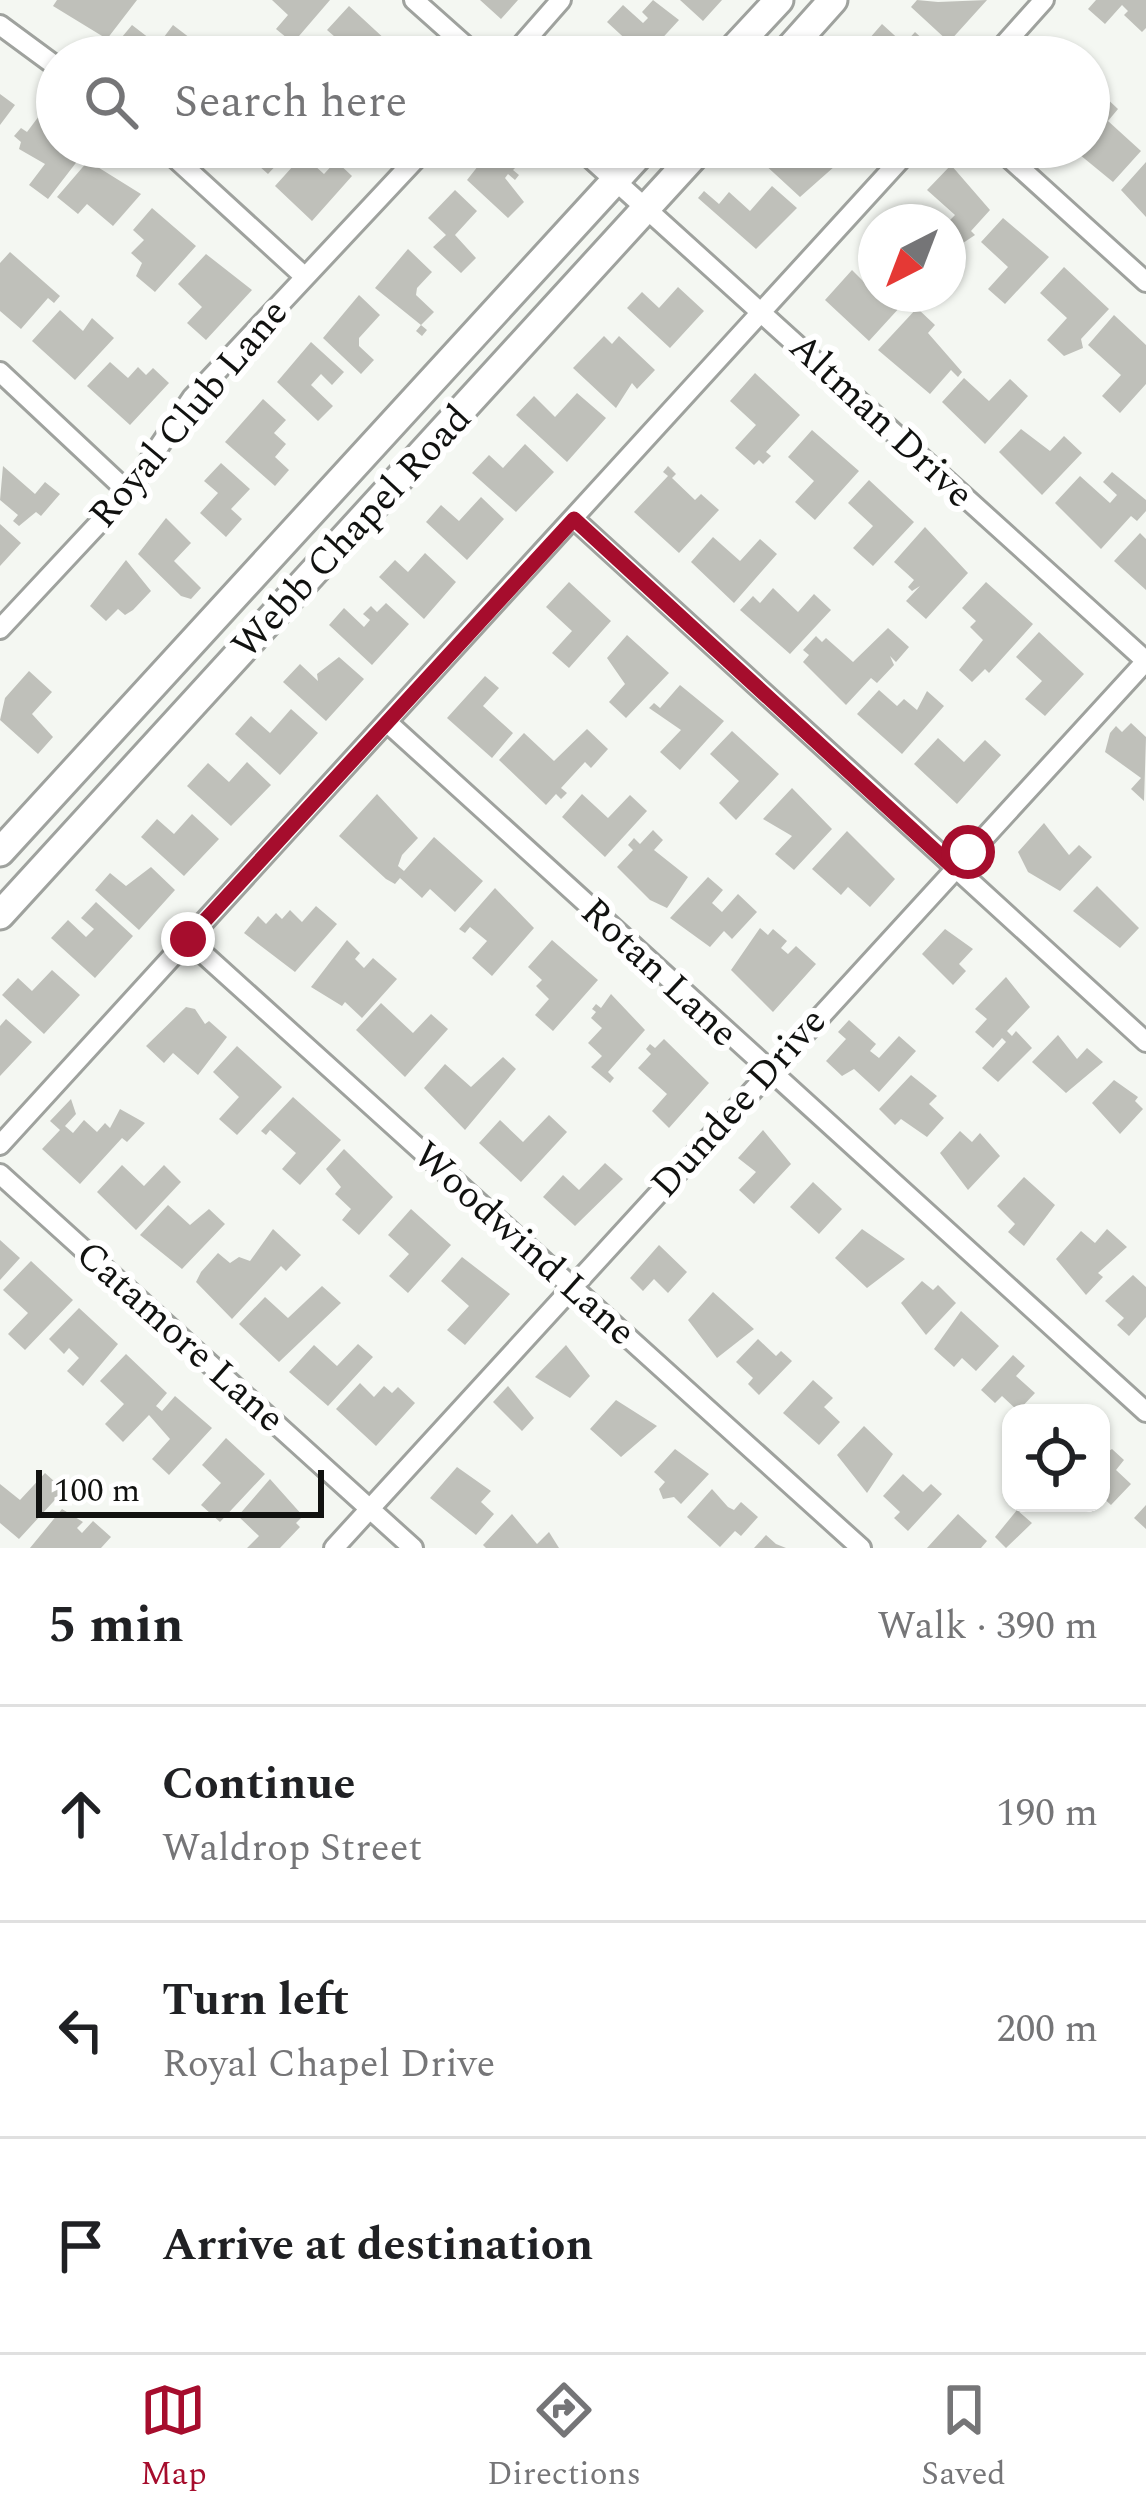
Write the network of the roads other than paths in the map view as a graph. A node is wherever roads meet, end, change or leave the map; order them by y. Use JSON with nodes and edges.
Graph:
{"nodes":[{"id":1,"x":413,"y":0,"type":"edge"},
{"id":2,"x":561,"y":0,"type":"edge"},
{"id":3,"x":779,"y":0,"type":"edge"},
{"id":4,"x":833,"y":0,"type":"edge"},
{"id":5,"x":1044,"y":0,"type":"edge"},
{"id":6,"x":0,"y":25,"type":"edge"},
{"id":7,"x":454,"y":36,"type":"edge"},
{"id":8,"x":529,"y":36,"type":"edge"},
{"id":9,"x":746,"y":36,"type":"edge"},
{"id":10,"x":801,"y":36,"type":"edge"},
{"id":11,"x":1011,"y":36,"type":"edge"},
{"id":12,"x":36,"y":52,"type":"edge"},
{"id":13,"x":186,"y":168,"type":"edge"},
{"id":14,"x":408,"y":168,"type":"edge"},
{"id":15,"x":601,"y":168,"type":"edge"},
{"id":16,"x":627,"y":168,"type":"edge"},
{"id":17,"x":683,"y":168,"type":"edge"},
{"id":18,"x":893,"y":168,"type":"edge"},
{"id":19,"x":1020,"y":168,"type":"edge"},
{"id":20,"x":616,"y":181,"type":"junction"},
{"id":21,"x":646,"y":208,"type":"junction"},
{"id":22,"x":305,"y":277,"type":"junction"},
{"id":23,"x":1146,"y":282,"type":"edge"},
{"id":24,"x":763,"y":312,"type":"junction"},
{"id":25,"x":0,"y":372,"type":"edge"},
{"id":26,"x":128,"y":492,"type":"junction"},
{"id":27,"x":574,"y":519,"type":"junction"},
{"id":28,"x":0,"y":629,"type":"edge"},
{"id":29,"x":1146,"y":661,"type":"edge"},
{"id":30,"x":388,"y":723,"type":"junction"},
{"id":31,"x":0,"y":852,"type":"edge"},
{"id":32,"x":954,"y":868,"type":"junction"},
{"id":33,"x":0,"y":915,"type":"edge"},
{"id":34,"x":188,"y":939,"type":"junction"},
{"id":35,"x":1146,"y":1042,"type":"edge"},
{"id":36,"x":767,"y":1073,"type":"junction"},
{"id":37,"x":0,"y":1145,"type":"edge"},
{"id":38,"x":0,"y":1174,"type":"edge"},
{"id":39,"x":573,"y":1288,"type":"junction"},
{"id":40,"x":1146,"y":1412,"type":"edge"},
{"id":41,"x":370,"y":1509,"type":"junction"},
{"id":42,"x":334,"y":1548,"type":"edge"},
{"id":43,"x":412,"y":1548,"type":"edge"},
{"id":44,"x":860,"y":1548,"type":"edge"}],
"edges":[{"from":1,"to":7,"type":"street"},
{"from":2,"to":8,"type":"street"},
{"from":3,"to":9,"type":"main road"},
{"from":4,"to":10,"type":"main road"},
{"from":5,"to":11,"type":"street"},
{"from":6,"to":12,"type":"street"},
{"from":13,"to":22,"type":"street"},
{"from":14,"to":22,"type":"street","name":"Royal Club Lane"},
{"from":15,"to":20,"type":"street","name":"Altman Drive"},
{"from":16,"to":20,"type":"main road","name":"Webb Chapel Road"},
{"from":17,"to":21,"type":"main road","name":"Webb Chapel Road"},
{"from":18,"to":24,"type":"street"},
{"from":19,"to":23,"type":"street"},
{"from":20,"to":21,"type":"street","name":"Altman Drive"},
{"from":20,"to":31,"type":"main road","name":"Webb Chapel Road"},
{"from":21,"to":24,"type":"street","name":"Altman Drive"},
{"from":21,"to":33,"type":"main road","name":"Webb Chapel Road"},
{"from":22,"to":26,"type":"street","name":"Royal Club Lane"},
{"from":24,"to":27,"type":"street"},
{"from":24,"to":29,"type":"street","name":"Altman Drive"},
{"from":25,"to":26,"type":"street"},
{"from":26,"to":28,"type":"street","name":"Royal Club Lane"},
{"from":27,"to":30,"type":"street"},
{"from":27,"to":32,"type":"street"},
{"from":29,"to":32,"type":"street","name":"Dundee Drive"},
{"from":30,"to":34,"type":"street"},
{"from":30,"to":36,"type":"street","name":"Rotan Lane"},
{"from":32,"to":35,"type":"street"},
{"from":32,"to":36,"type":"street","name":"Dundee Drive"},
{"from":34,"to":37,"type":"street"},
{"from":34,"to":39,"type":"street","name":"Woodwind Lane"},
{"from":36,"to":39,"type":"street","name":"Dundee Drive"},
{"from":36,"to":40,"type":"street","name":"Rotan Lane"},
{"from":38,"to":41,"type":"street","name":"Catamore Lane"},
{"from":39,"to":41,"type":"street","name":"Dundee Drive"},
{"from":39,"to":44,"type":"street","name":"Woodwind Lane"},
{"from":41,"to":42,"type":"street","name":"Dundee Drive"},
{"from":41,"to":43,"type":"street","name":"Catamore Lane"}]}
